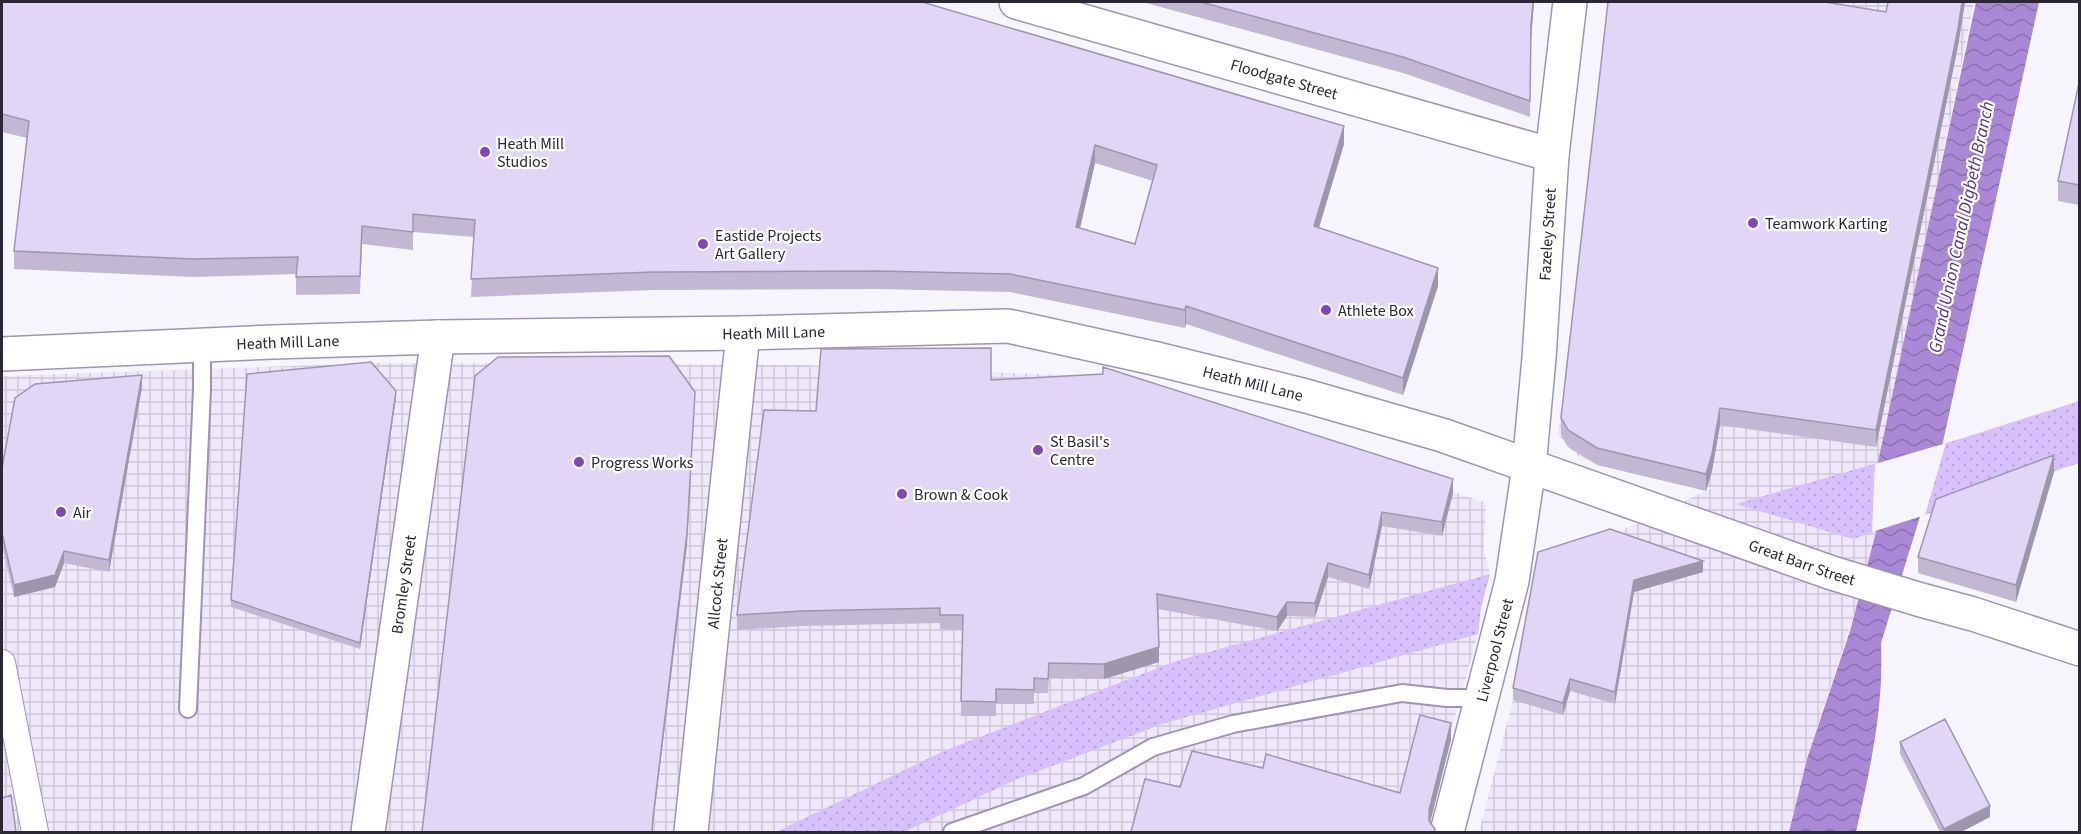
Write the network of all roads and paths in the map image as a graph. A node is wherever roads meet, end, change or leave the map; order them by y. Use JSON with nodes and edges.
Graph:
{"nodes":[{"id":1,"x":1016,"y":2,"type":"edge"},
{"id":2,"x":1570,"y":2,"type":"edge"},
{"id":3,"x":1552,"y":155,"type":"junction"},
{"id":4,"x":743,"y":333,"type":"junction"},
{"id":5,"x":438,"y":337,"type":"junction"},
{"id":6,"x":202,"y":345,"type":"junction"},
{"id":7,"x":2,"y":354,"type":"edge"},
{"id":8,"x":1528,"y":467,"type":"junction"},
{"id":9,"x":2079,"y":649,"type":"edge"},
{"id":10,"x":2,"y":663,"type":"edge"},
{"id":11,"x":1482,"y":698,"type":"junction"},
{"id":12,"x":188,"y":709,"type":"dead end"},
{"id":13,"x":35,"y":832,"type":"edge"},
{"id":14,"x":368,"y":832,"type":"edge"},
{"id":15,"x":691,"y":832,"type":"edge"},
{"id":16,"x":952,"y":832,"type":"edge"},
{"id":17,"x":1447,"y":832,"type":"edge"}],
"edges":[{"from":1,"to":3,"type":"street","name":"Floodgate Street"},
{"from":2,"to":3,"type":"street","name":"Fazeley Street"},
{"from":3,"to":8,"type":"street","name":"Fazeley Street"},
{"from":4,"to":5,"type":"street","name":"Heath Mill Lane"},
{"from":4,"to":8,"type":"street","name":"Heath Mill Lane"},
{"from":4,"to":15,"type":"street","name":"Allcock Street"},
{"from":5,"to":6,"type":"street","name":"Heath Mill Lane"},
{"from":5,"to":14,"type":"street","name":"Bromley Street"},
{"from":6,"to":7,"type":"street","name":"Heath Mill Lane"},
{"from":6,"to":12,"type":"lane"},
{"from":8,"to":9,"type":"street","name":"Great Barr Street"},
{"from":8,"to":11,"type":"street","name":"Liverpool Street"},
{"from":10,"to":13,"type":"street"},
{"from":11,"to":16,"type":"lane"},
{"from":11,"to":17,"type":"street","name":"Liverpool Street"}]}
